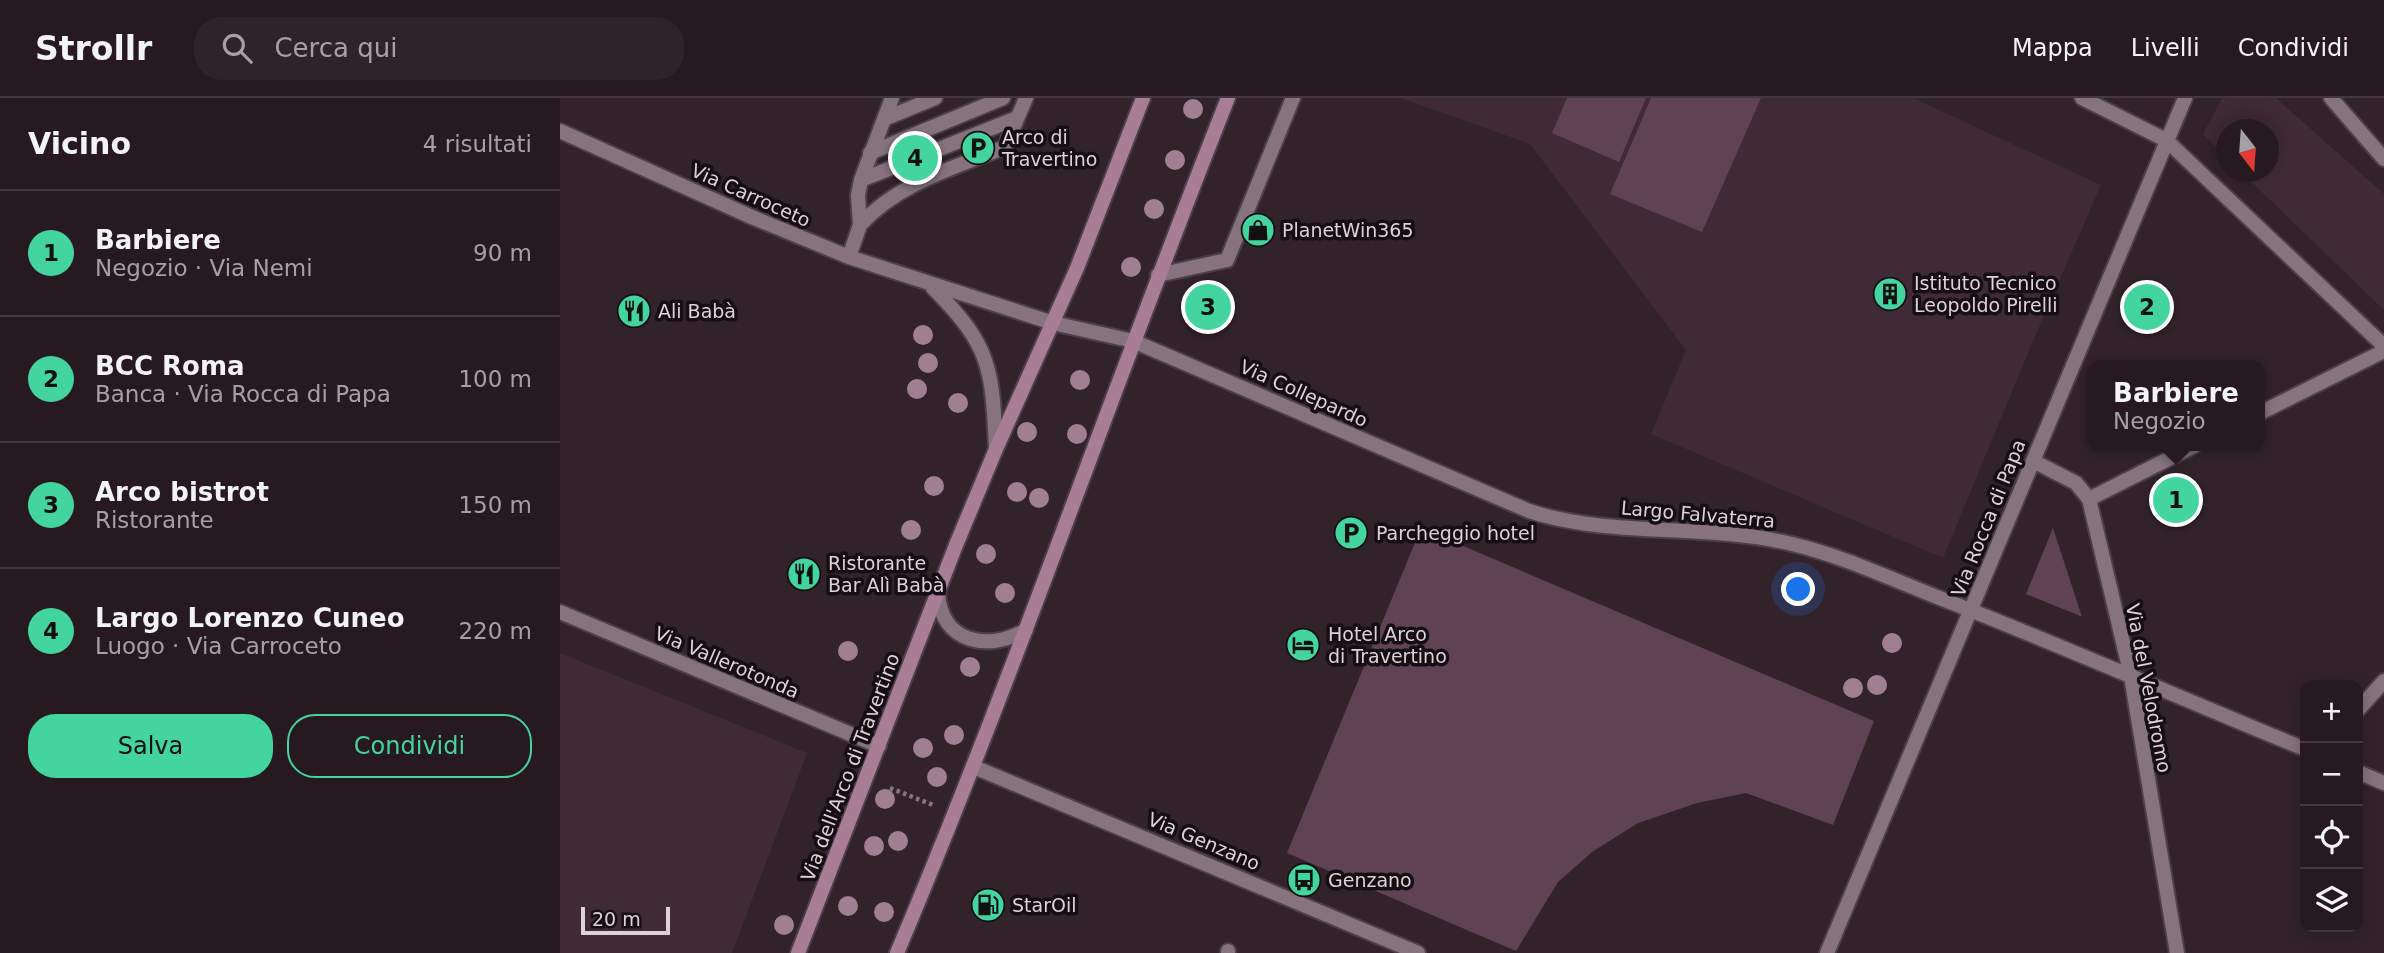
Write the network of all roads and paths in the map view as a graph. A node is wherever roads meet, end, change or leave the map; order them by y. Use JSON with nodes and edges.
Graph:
{"nodes":[{"id":1,"x":892,"y":98,"type":"edge"},
{"id":2,"x":935,"y":98,"type":"edge"},
{"id":3,"x":1003,"y":98,"type":"edge"},
{"id":4,"x":1026,"y":98,"type":"edge"},
{"id":5,"x":1143,"y":98,"type":"edge"},
{"id":6,"x":1228,"y":98,"type":"edge"},
{"id":7,"x":1293,"y":98,"type":"edge"},
{"id":8,"x":2082,"y":98,"type":"edge"},
{"id":9,"x":2185,"y":98,"type":"edge"},
{"id":10,"x":2331,"y":98,"type":"edge"},
{"id":11,"x":1017,"y":118,"type":"junction"},
{"id":12,"x":884,"y":119,"type":"junction"},
{"id":13,"x":560,"y":131,"type":"edge"},
{"id":14,"x":2166,"y":140,"type":"junction"},
{"id":15,"x":870,"y":153,"type":"junction"},
{"id":16,"x":2384,"y":159,"type":"edge"},
{"id":17,"x":861,"y":180,"type":"junction"},
{"id":18,"x":860,"y":225,"type":"junction"},
{"id":19,"x":849,"y":257,"type":"junction"},
{"id":20,"x":1158,"y":275,"type":"junction"},
{"id":21,"x":930,"y":284,"type":"junction"},
{"id":22,"x":1053,"y":323,"type":"junction"},
{"id":23,"x":1133,"y":341,"type":"junction"},
{"id":24,"x":2384,"y":348,"type":"edge"},
{"id":25,"x":2265,"y":410,"type":"edge"},
{"id":26,"x":996,"y":449,"type":"junction"},
{"id":27,"x":2184,"y":451,"type":"edge"},
{"id":28,"x":2032,"y":461,"type":"junction"},
{"id":29,"x":1458,"y":482,"type":"joint"},
{"id":30,"x":2089,"y":499,"type":"junction"},
{"id":31,"x":938,"y":594,"type":"junction"},
{"id":32,"x":1971,"y":610,"type":"junction"},
{"id":33,"x":560,"y":612,"type":"edge"},
{"id":34,"x":1026,"y":631,"type":"junction"},
{"id":35,"x":2131,"y":676,"type":"junction"},
{"id":36,"x":2384,"y":681,"type":"edge"},
{"id":37,"x":2363,"y":704,"type":"edge"},
{"id":38,"x":879,"y":746,"type":"junction"},
{"id":39,"x":2300,"y":747,"type":"edge"},
{"id":40,"x":974,"y":767,"type":"junction"},
{"id":41,"x":2363,"y":774,"type":"edge"},
{"id":42,"x":2384,"y":783,"type":"edge"},
{"id":43,"x":890,"y":788,"type":"dead end"},
{"id":44,"x":933,"y":805,"type":"dead end"},
{"id":45,"x":798,"y":953,"type":"edge"},
{"id":46,"x":897,"y":953,"type":"edge"},
{"id":47,"x":1418,"y":953,"type":"edge"},
{"id":48,"x":1827,"y":953,"type":"edge"},
{"id":49,"x":2177,"y":953,"type":"edge"}],
"edges":[{"from":1,"to":12,"type":"street"},
{"from":2,"to":12,"type":"street"},
{"from":3,"to":15,"type":"street"},
{"from":4,"to":11,"type":"street"},
{"from":5,"to":22,"type":"main road","name":"Via dell'Arco di Travertino"},
{"from":6,"to":20,"type":"main road"},
{"from":7,"to":20,"type":"street"},
{"from":8,"to":14,"type":"street"},
{"from":9,"to":14,"type":"street","name":"Via Rocca di Papa"},
{"from":10,"to":16,"type":"street"},
{"from":11,"to":17,"type":"street"},
{"from":11,"to":18,"type":"street"},
{"from":12,"to":15,"type":"street"},
{"from":13,"to":19,"type":"street","name":"Via Carroceto"},
{"from":14,"to":24,"type":"street"},
{"from":14,"to":28,"type":"street","name":"Via Rocca di Papa"},
{"from":15,"to":17,"type":"street"},
{"from":17,"to":18,"type":"street"},
{"from":18,"to":19,"type":"street"},
{"from":19,"to":21,"type":"street","name":"Via Carroceto"},
{"from":20,"to":23,"type":"main road"},
{"from":21,"to":22,"type":"street","name":"Via Carroceto"},
{"from":21,"to":26,"type":"street","name":"Via Carroceto"},
{"from":22,"to":23,"type":"street"},
{"from":22,"to":26,"type":"main road","name":"Via dell'Arco di Travertino"},
{"from":23,"to":29,"type":"street","name":"Via Collepardo"},
{"from":23,"to":34,"type":"main road"},
{"from":24,"to":25,"type":"street"},
{"from":26,"to":31,"type":"main road","name":"Via dell'Arco di Travertino"},
{"from":27,"to":30,"type":"street"},
{"from":28,"to":30,"type":"street"},
{"from":28,"to":32,"type":"street","name":"Via Rocca di Papa"},
{"from":29,"to":32,"type":"street","name":"Largo Falvaterra"},
{"from":30,"to":35,"type":"street","name":"Via del Velodromo"},
{"from":31,"to":34,"type":"street"},
{"from":31,"to":38,"type":"main road","name":"Via dell'Arco di Travertino"},
{"from":32,"to":35,"type":"street","name":"Largo Falvaterra"},
{"from":32,"to":48,"type":"street","name":"Via Rocca di Papa"},
{"from":33,"to":38,"type":"street","name":"Via Vallerotonda"},
{"from":34,"to":40,"type":"main road"},
{"from":35,"to":39,"type":"street","name":"Largo Falvaterra"},
{"from":35,"to":49,"type":"street","name":"Via del Velodromo"},
{"from":36,"to":37,"type":"street"},
{"from":38,"to":45,"type":"main road","name":"Via dell'Arco di Travertino"},
{"from":40,"to":46,"type":"main road"},
{"from":40,"to":47,"type":"street","name":"Via Genzano"},
{"from":41,"to":42,"type":"street"},
{"from":43,"to":44,"type":"path"}]}
